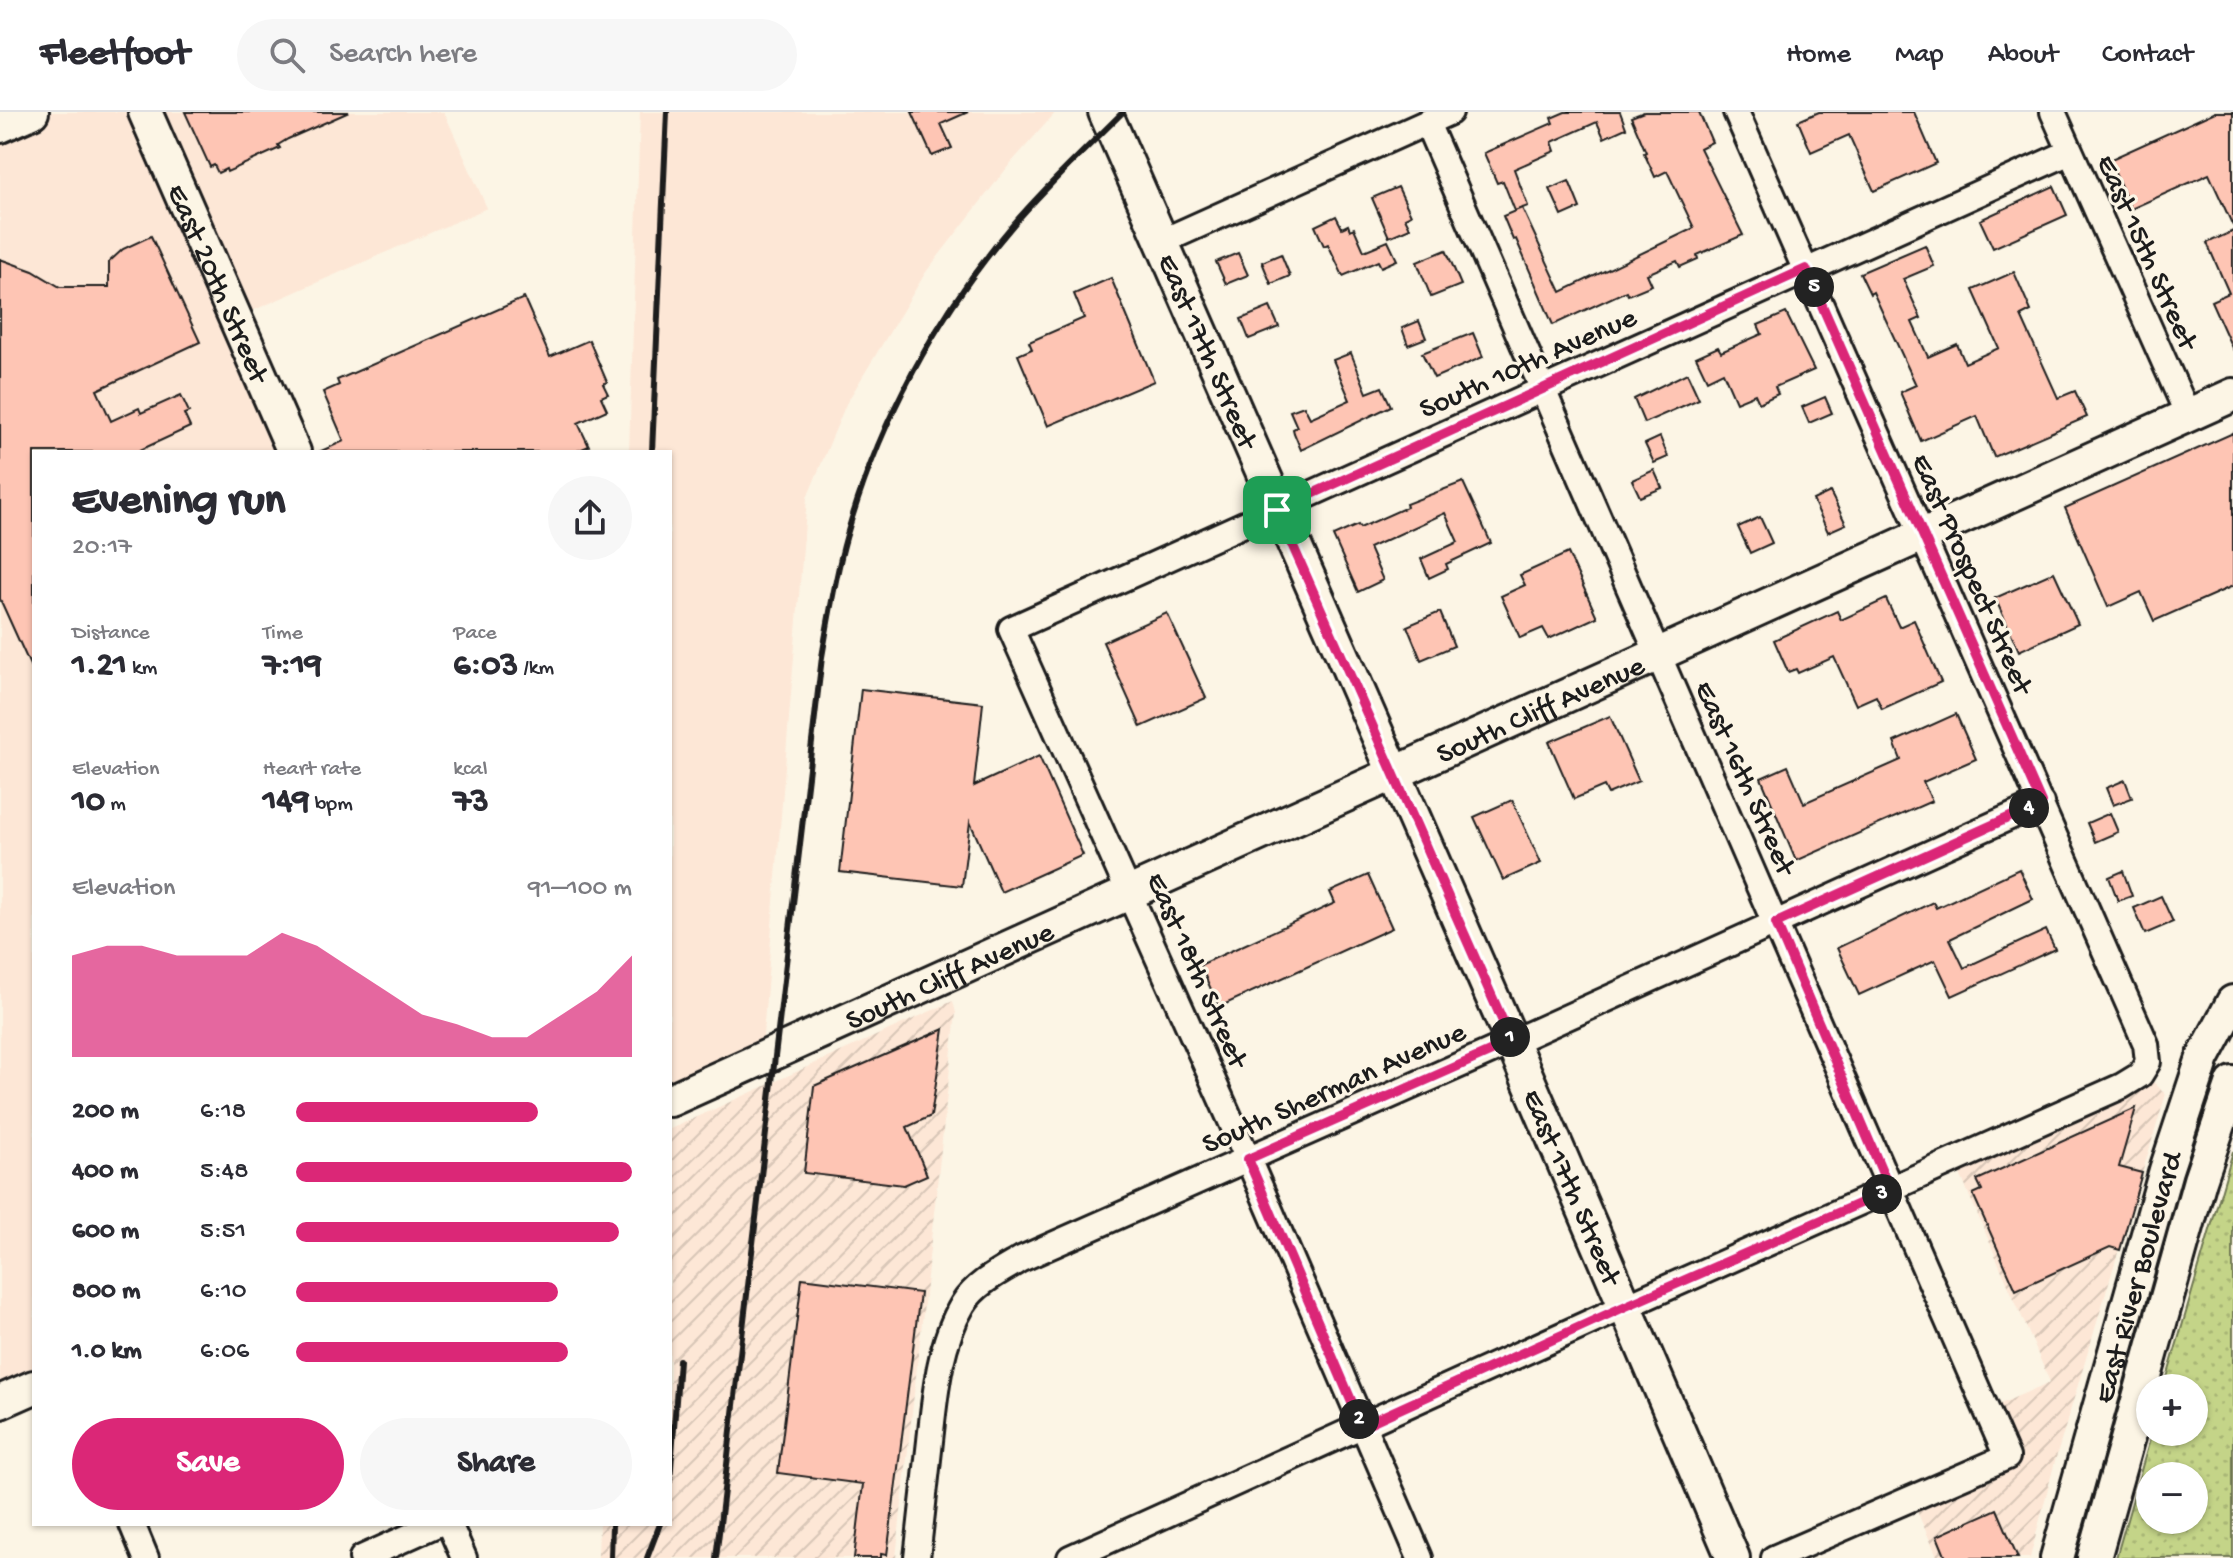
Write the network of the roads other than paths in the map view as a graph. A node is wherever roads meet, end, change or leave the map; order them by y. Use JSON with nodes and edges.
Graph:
{"nodes":[{"id":1,"x":32,"y":112,"type":"edge"},
{"id":2,"x":145,"y":112,"type":"edge"},
{"id":3,"x":1105,"y":112,"type":"edge"},
{"id":4,"x":1450,"y":112,"type":"edge"},
{"id":5,"x":1736,"y":112,"type":"edge"},
{"id":6,"x":2053,"y":112,"type":"edge"},
{"id":7,"x":1427,"y":123,"type":"junction"},
{"id":8,"x":0,"y":126,"type":"edge"},
{"id":9,"x":2070,"y":152,"type":"junction"},
{"id":10,"x":1161,"y":242,"type":"junction"},
{"id":11,"x":1806,"y":269,"type":"junction"},
{"id":12,"x":1543,"y":388,"type":"junction"},
{"id":13,"x":2233,"y":395,"type":"edge"},
{"id":14,"x":2188,"y":415,"type":"junction"},
{"id":15,"x":293,"y":450,"type":"edge"},
{"id":16,"x":1277,"y":510,"type":"junction"},
{"id":17,"x":1922,"y":534,"type":"junction"},
{"id":18,"x":1011,"y":629,"type":"joint"},
{"id":19,"x":1658,"y":654,"type":"junction"},
{"id":20,"x":1394,"y":774,"type":"junction"},
{"id":21,"x":2041,"y":803,"type":"junction"},
{"id":22,"x":1130,"y":893,"type":"junction"},
{"id":23,"x":1776,"y":923,"type":"junction"},
{"id":24,"x":2233,"y":1002,"type":"edge"},
{"id":25,"x":1512,"y":1042,"type":"junction"},
{"id":26,"x":2233,"y":1083,"type":"edge"},
{"id":27,"x":672,"y":1099,"type":"edge"},
{"id":28,"x":1248,"y":1159,"type":"junction"},
{"id":29,"x":1890,"y":1190,"type":"junction"},
{"id":30,"x":1626,"y":1306,"type":"junction"},
{"id":31,"x":32,"y":1388,"type":"edge"},
{"id":32,"x":0,"y":1402,"type":"edge"},
{"id":33,"x":1362,"y":1426,"type":"junction"},
{"id":34,"x":133,"y":1526,"type":"edge"},
{"id":35,"x":433,"y":1526,"type":"edge"},
{"id":36,"x":450,"y":1526,"type":"edge"},
{"id":37,"x":146,"y":1558,"type":"edge"},
{"id":38,"x":362,"y":1558,"type":"edge"},
{"id":39,"x":464,"y":1558,"type":"edge"},
{"id":40,"x":917,"y":1558,"type":"edge"},
{"id":41,"x":1070,"y":1558,"type":"edge"},
{"id":42,"x":1420,"y":1558,"type":"edge"},
{"id":43,"x":1733,"y":1558,"type":"edge"},
{"id":44,"x":1774,"y":1558,"type":"edge"},
{"id":45,"x":2057,"y":1558,"type":"edge"},
{"id":46,"x":2094,"y":1558,"type":"edge"}],
"edges":[{"from":1,"to":8,"type":"main road"},
{"from":2,"to":15,"type":"main road","name":"East 20th Street"},
{"from":3,"to":10,"type":"main road","name":"East 17th Street"},
{"from":4,"to":7,"type":"street"},
{"from":5,"to":11,"type":"street","name":"East Prospect Street"},
{"from":6,"to":9,"type":"street","name":"East 15th Street"},
{"from":7,"to":10,"type":"street"},
{"from":7,"to":12,"type":"street","name":"East 16th Street"},
{"from":9,"to":11,"type":"street","name":"South 10th Avenue"},
{"from":9,"to":14,"type":"street","name":"East 15th Street"},
{"from":10,"to":16,"type":"main road","name":"East 17th Street"},
{"from":11,"to":12,"type":"street","name":"South 10th Avenue"},
{"from":11,"to":17,"type":"street","name":"East Prospect Street"},
{"from":12,"to":16,"type":"street","name":"South 10th Avenue"},
{"from":12,"to":19,"type":"street","name":"East 16th Street"},
{"from":13,"to":14,"type":"main road","name":"South Cliff Avenue"},
{"from":14,"to":17,"type":"main road","name":"South Cliff Avenue"},
{"from":16,"to":18,"type":"street","name":"South 10th Avenue"},
{"from":16,"to":20,"type":"main road","name":"East 17th Street"},
{"from":17,"to":19,"type":"main road","name":"South Cliff Avenue"},
{"from":17,"to":21,"type":"street","name":"East Prospect Street"},
{"from":18,"to":22,"type":"street","name":"East 18th Street"},
{"from":19,"to":20,"type":"main road","name":"South Cliff Avenue"},
{"from":19,"to":23,"type":"street","name":"East 16th Street"},
{"from":20,"to":22,"type":"main road","name":"South Cliff Avenue"},
{"from":20,"to":25,"type":"main road","name":"East 17th Street"},
{"from":21,"to":23,"type":"street","name":"South Sherman Avenue"},
{"from":21,"to":29,"type":"street","name":"East Prospect Street"},
{"from":22,"to":27,"type":"main road","name":"South Cliff Avenue"},
{"from":22,"to":28,"type":"street","name":"East 18th Street"},
{"from":23,"to":25,"type":"street","name":"South Sherman Avenue"},
{"from":23,"to":29,"type":"street","name":"East 16th Street"},
{"from":24,"to":45,"type":"main road","name":"East River Boulevard"},
{"from":25,"to":28,"type":"street","name":"South Sherman Avenue"},
{"from":25,"to":30,"type":"main road","name":"East 17th Street"},
{"from":26,"to":46,"type":"main road","name":"East River Boulevard"},
{"from":28,"to":33,"type":"street","name":"East 18th Street"},
{"from":28,"to":40,"type":"street","name":"South Sherman Avenue"},
{"from":29,"to":30,"type":"street"},
{"from":29,"to":44,"type":"street","name":"East 16th Street"},
{"from":30,"to":33,"type":"street"},
{"from":30,"to":43,"type":"main road","name":"East 17th Street"},
{"from":31,"to":32,"type":"main road"},
{"from":33,"to":41,"type":"street"},
{"from":33,"to":42,"type":"street","name":"East 18th Street"},
{"from":34,"to":37,"type":"street"},
{"from":35,"to":38,"type":"street"},
{"from":36,"to":39,"type":"street"}]}
